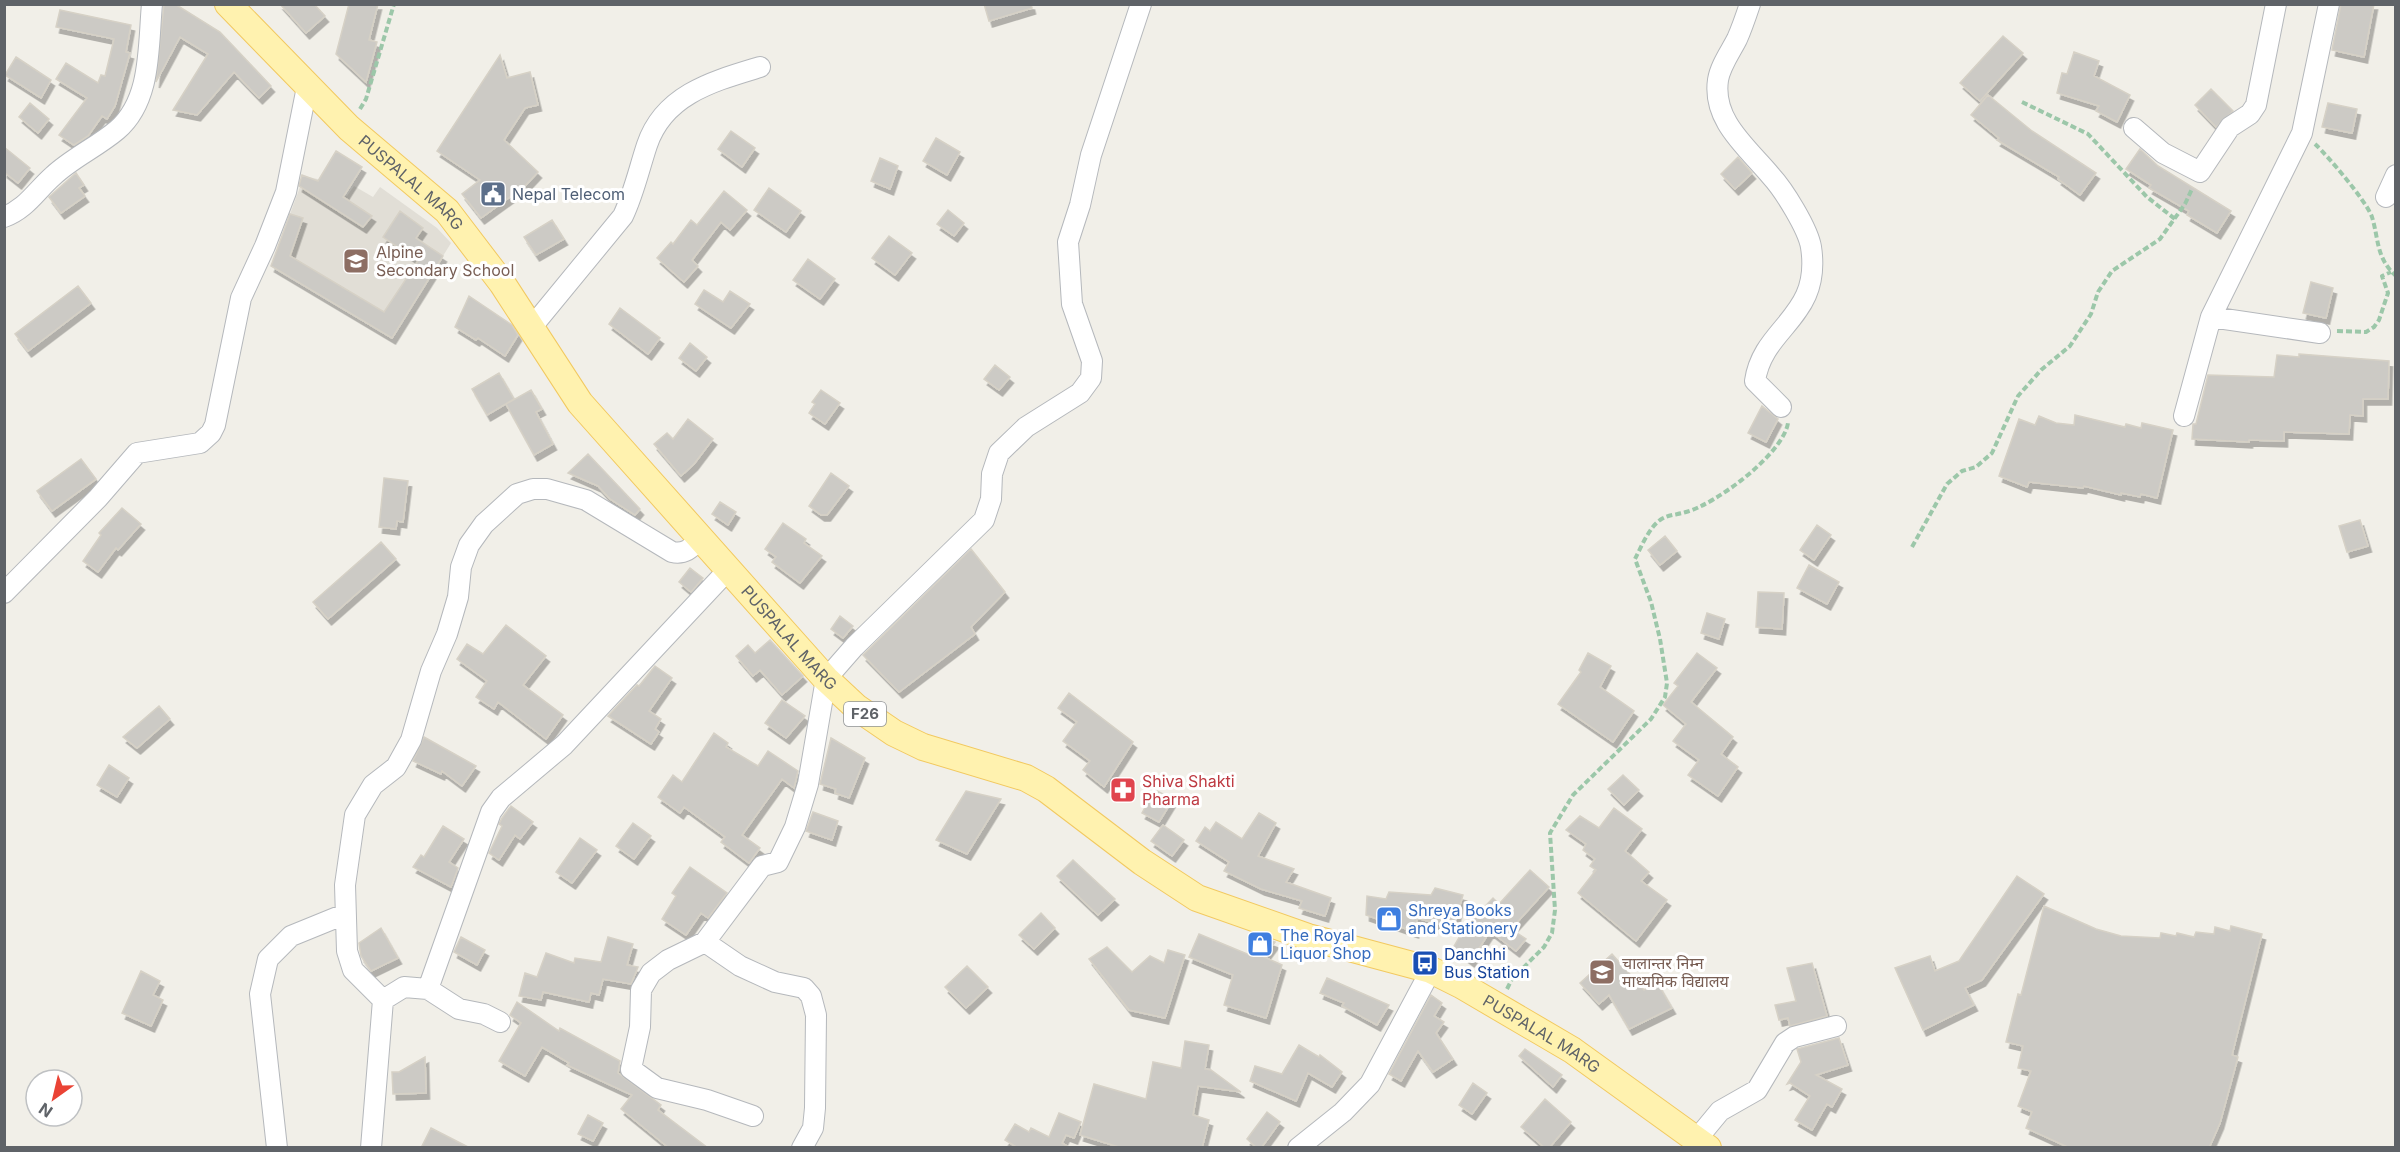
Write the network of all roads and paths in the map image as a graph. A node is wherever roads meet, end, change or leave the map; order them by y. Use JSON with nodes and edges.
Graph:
{"nodes":[{"id":1,"x":152,"y":4,"type":"edge"},
{"id":2,"x":228,"y":4,"type":"edge"},
{"id":3,"x":394,"y":4,"type":"edge"},
{"id":4,"x":1141,"y":4,"type":"edge"},
{"id":5,"x":1750,"y":4,"type":"edge"},
{"id":6,"x":2276,"y":4,"type":"edge"},
{"id":7,"x":2329,"y":4,"type":"edge"},
{"id":8,"x":760,"y":68,"type":"dead end"},
{"id":9,"x":307,"y":87,"type":"junction"},
{"id":10,"x":2022,"y":102,"type":"dead end"},
{"id":11,"x":349,"y":128,"type":"junction"},
{"id":12,"x":2133,"y":128,"type":"dead end"},
{"id":13,"x":2302,"y":133,"type":"junction"},
{"id":14,"x":2200,"y":172,"type":"junction"},
{"id":15,"x":2396,"y":175,"type":"edge"},
{"id":16,"x":2386,"y":197,"type":"dead end"},
{"id":17,"x":4,"y":217,"type":"edge"},
{"id":18,"x":2175,"y":219,"type":"junction"},
{"id":19,"x":2391,"y":272,"type":"junction"},
{"id":20,"x":2396,"y":276,"type":"edge"},
{"id":21,"x":2211,"y":318,"type":"junction"},
{"id":22,"x":531,"y":328,"type":"junction"},
{"id":23,"x":2320,"y":333,"type":"joint"},
{"id":24,"x":1785,"y":410,"type":"joint"},
{"id":25,"x":2184,"y":416,"type":"dead end"},
{"id":26,"x":701,"y":538,"type":"junction"},
{"id":27,"x":1912,"y":547,"type":"dead end"},
{"id":28,"x":728,"y":570,"type":"junction"},
{"id":29,"x":4,"y":593,"type":"edge"},
{"id":30,"x":826,"y":680,"type":"junction"},
{"id":31,"x":345,"y":914,"type":"junction"},
{"id":32,"x":705,"y":942,"type":"junction"},
{"id":33,"x":1431,"y":970,"type":"junction"},
{"id":34,"x":428,"y":989,"type":"junction"},
{"id":35,"x":383,"y":1000,"type":"junction"},
{"id":36,"x":1498,"y":1006,"type":"junction"},
{"id":37,"x":500,"y":1022,"type":"dead end"},
{"id":38,"x":1836,"y":1026,"type":"dead end"},
{"id":39,"x":753,"y":1116,"type":"dead end"},
{"id":40,"x":1702,"y":1144,"type":"edge"},
{"id":41,"x":277,"y":1148,"type":"edge"},
{"id":42,"x":371,"y":1148,"type":"edge"},
{"id":43,"x":802,"y":1148,"type":"edge"},
{"id":44,"x":1298,"y":1148,"type":"edge"}],
"edges":[{"from":1,"to":17,"type":"street"},
{"from":2,"to":9,"type":"main road","name":"PUSPALAL MARG","number":"F26"},
{"from":3,"to":11,"type":"path"},
{"from":4,"to":30,"type":"street"},
{"from":5,"to":24,"type":"street"},
{"from":6,"to":14,"type":"street"},
{"from":7,"to":13,"type":"street"},
{"from":8,"to":22,"type":"street"},
{"from":9,"to":11,"type":"main road","name":"PUSPALAL MARG","number":"F26"},
{"from":9,"to":29,"type":"street"},
{"from":10,"to":18,"type":"path"},
{"from":11,"to":22,"type":"main road","name":"PUSPALAL MARG","number":"F26"},
{"from":12,"to":14,"type":"street"},
{"from":13,"to":19,"type":"path"},
{"from":13,"to":21,"type":"street"},
{"from":14,"to":18,"type":"path"},
{"from":15,"to":16,"type":"street"},
{"from":18,"to":27,"type":"path"},
{"from":19,"to":20,"type":"path"},
{"from":19,"to":23,"type":"path"},
{"from":21,"to":23,"type":"street"},
{"from":21,"to":25,"type":"street"},
{"from":22,"to":26,"type":"main road","name":"PUSPALAL MARG","number":"F26"},
{"from":24,"to":36,"type":"path"},
{"from":26,"to":28,"type":"main road","name":"PUSPALAL MARG","number":"F26"},
{"from":26,"to":31,"type":"street"},
{"from":28,"to":30,"type":"main road","name":"PUSPALAL MARG","number":"F26"},
{"from":28,"to":34,"type":"street"},
{"from":30,"to":32,"type":"street"},
{"from":30,"to":33,"type":"main road","name":"PUSPALAL MARG","number":"F26"},
{"from":31,"to":35,"type":"street"},
{"from":31,"to":41,"type":"street"},
{"from":32,"to":39,"type":"street"},
{"from":32,"to":43,"type":"street"},
{"from":33,"to":36,"type":"main road","name":"PUSPALAL MARG","number":"F26"},
{"from":33,"to":44,"type":"street"},
{"from":34,"to":35,"type":"street"},
{"from":34,"to":37,"type":"street"},
{"from":35,"to":42,"type":"street"},
{"from":36,"to":40,"type":"main road","name":"PUSPALAL MARG","number":"F26"},
{"from":38,"to":40,"type":"street"}]}
